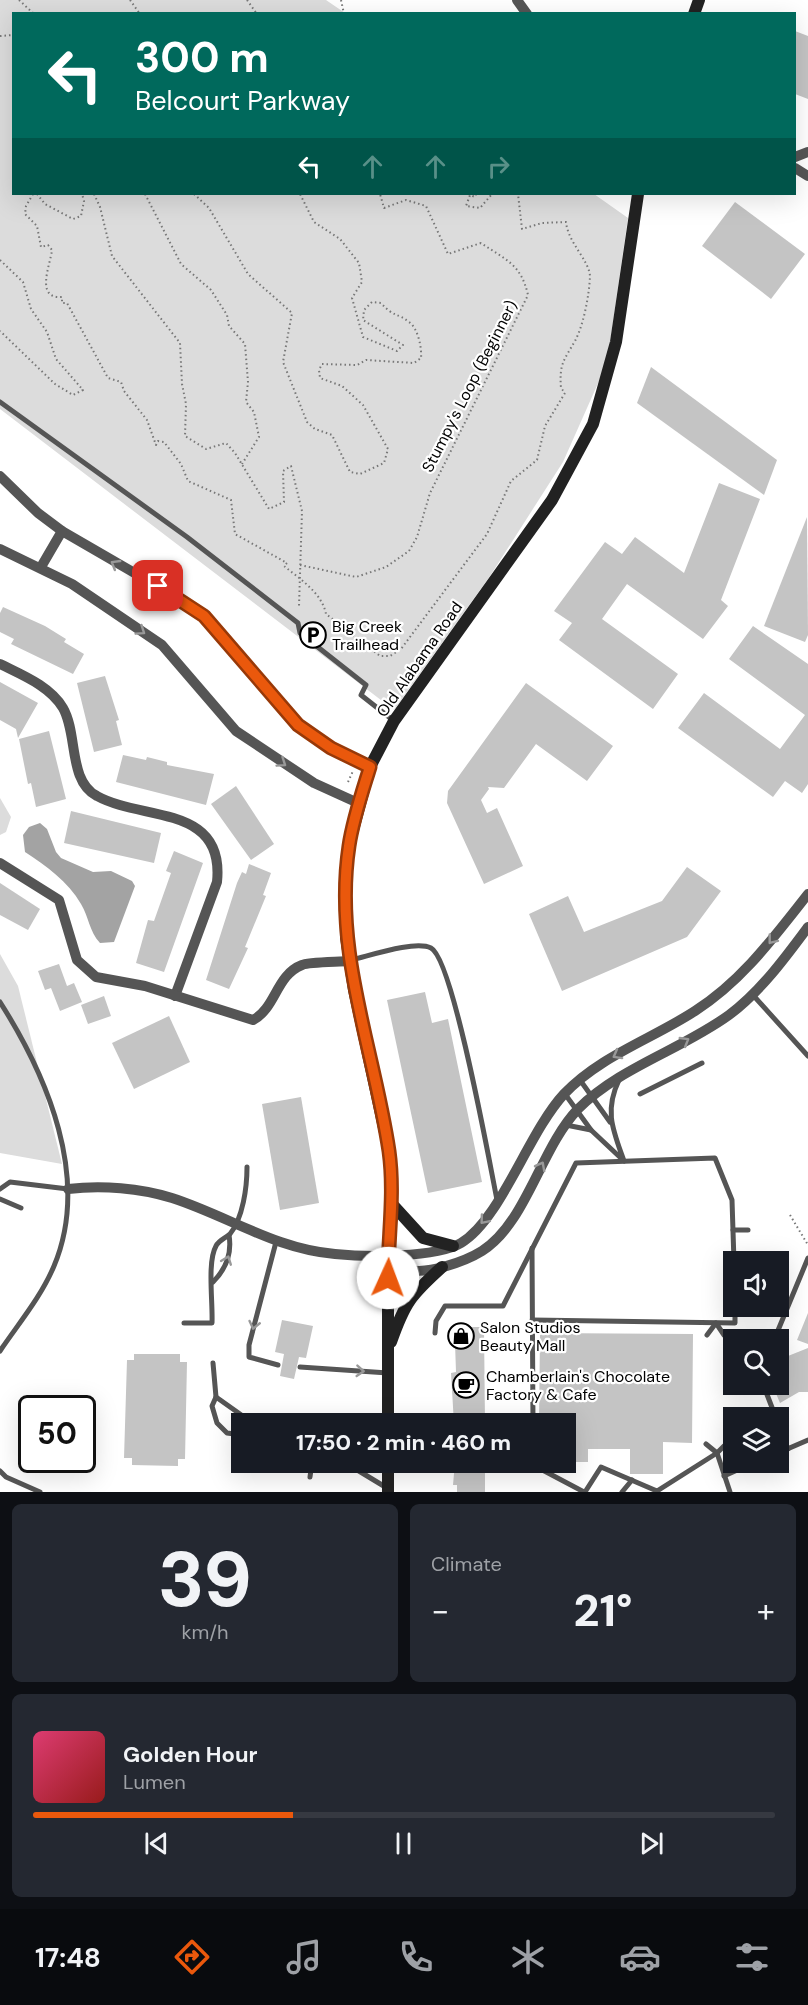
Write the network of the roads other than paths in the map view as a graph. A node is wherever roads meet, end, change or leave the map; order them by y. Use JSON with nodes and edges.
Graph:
{"nodes":[{"id":1,"x":638,"y":195,"type":"edge"},
{"id":2,"x":0,"y":402,"type":"edge"},
{"id":3,"x":0,"y":476,"type":"edge"},
{"id":4,"x":62,"y":531,"type":"junction"},
{"id":5,"x":0,"y":549,"type":"edge"},
{"id":6,"x":41,"y":567,"type":"junction"},
{"id":7,"x":0,"y":664,"type":"edge"},
{"id":8,"x":394,"y":721,"type":"junction"},
{"id":9,"x":370,"y":767,"type":"junction"},
{"id":10,"x":358,"y":803,"type":"junction"},
{"id":11,"x":0,"y":863,"type":"edge"},
{"id":12,"x":808,"y":894,"type":"edge"},
{"id":13,"x":808,"y":927,"type":"edge"},
{"id":14,"x":349,"y":961,"type":"junction"},
{"id":15,"x":752,"y":994,"type":"junction"},
{"id":16,"x":175,"y":996,"type":"junction"},
{"id":17,"x":0,"y":1002,"type":"edge"},
{"id":18,"x":808,"y":1056,"type":"edge"},
{"id":19,"x":702,"y":1063,"type":"dead end"},
{"id":20,"x":620,"y":1077,"type":"junction"},
{"id":21,"x":580,"y":1080,"type":"junction"},
{"id":22,"x":565,"y":1094,"type":"junction"},
{"id":23,"x":640,"y":1094,"type":"dead end"},
{"id":24,"x":592,"y":1095,"type":"junction"},
{"id":25,"x":578,"y":1110,"type":"junction"},
{"id":26,"x":565,"y":1124,"type":"junction"},
{"id":27,"x":611,"y":1124,"type":"junction"},
{"id":28,"x":591,"y":1130,"type":"junction"},
{"id":29,"x":624,"y":1161,"type":"junction"},
{"id":30,"x":247,"y":1167,"type":"dead end"},
{"id":31,"x":0,"y":1189,"type":"edge"},
{"id":32,"x":68,"y":1189,"type":"junction"},
{"id":33,"x":0,"y":1200,"type":"edge"},
{"id":34,"x":498,"y":1201,"type":"junction"},
{"id":35,"x":392,"y":1204,"type":"junction"},
{"id":36,"x":21,"y":1208,"type":"dead end"},
{"id":37,"x":232,"y":1230,"type":"junction"},
{"id":38,"x":733,"y":1230,"type":"junction"},
{"id":39,"x":748,"y":1230,"type":"dead end"},
{"id":40,"x":276,"y":1242,"type":"junction"},
{"id":41,"x":453,"y":1246,"type":"junction"},
{"id":42,"x":532,"y":1247,"type":"junction"},
{"id":43,"x":734,"y":1251,"type":"edge"},
{"id":44,"x":388,"y":1257,"type":"junction"},
{"id":45,"x":808,"y":1258,"type":"edge"},
{"id":46,"x":442,"y":1267,"type":"junction"},
{"id":47,"x":213,"y":1282,"type":"junction"},
{"id":48,"x":735,"y":1317,"type":"edge"},
{"id":49,"x":532,"y":1320,"type":"junction"},
{"id":50,"x":184,"y":1323,"type":"dead end"},
{"id":51,"x":716,"y":1323,"type":"junction"},
{"id":52,"x":779,"y":1329,"type":"edge"},
{"id":53,"x":435,"y":1333,"type":"dead end"},
{"id":54,"x":723,"y":1334,"type":"edge"},
{"id":55,"x":707,"y":1335,"type":"dead end"},
{"id":56,"x":0,"y":1351,"type":"edge"},
{"id":57,"x":388,"y":1352,"type":"junction"},
{"id":58,"x":213,"y":1364,"type":"dead end"},
{"id":59,"x":278,"y":1365,"type":"dead end"},
{"id":60,"x":300,"y":1367,"type":"dead end"},
{"id":61,"x":388,"y":1373,"type":"junction"},
{"id":62,"x":216,"y":1397,"type":"junction"},
{"id":63,"x":239,"y":1413,"type":"edge"},
{"id":64,"x":388,"y":1413,"type":"edge"},
{"id":65,"x":532,"y":1413,"type":"edge"},
{"id":66,"x":231,"y":1434,"type":"edge"},
{"id":67,"x":808,"y":1440,"type":"edge"},
{"id":68,"x":706,"y":1444,"type":"dead end"},
{"id":69,"x":723,"y":1447,"type":"edge"},
{"id":70,"x":789,"y":1449,"type":"edge"},
{"id":71,"x":717,"y":1453,"type":"junction"},
{"id":72,"x":0,"y":1471,"type":"edge"},
{"id":73,"x":311,"y":1473,"type":"edge"},
{"id":74,"x":361,"y":1473,"type":"edge"},
{"id":75,"x":388,"y":1473,"type":"edge"},
{"id":76,"x":548,"y":1473,"type":"edge"},
{"id":77,"x":731,"y":1473,"type":"edge"},
{"id":78,"x":724,"y":1476,"type":"junction"},
{"id":79,"x":310,"y":1477,"type":"dead end"},
{"id":80,"x":632,"y":1480,"type":"junction"},
{"id":81,"x":388,"y":1490,"type":"edge"},
{"id":82,"x":31,"y":1491,"type":"edge"},
{"id":83,"x":40,"y":1492,"type":"edge"},
{"id":84,"x":585,"y":1492,"type":"edge"},
{"id":85,"x":622,"y":1492,"type":"edge"},
{"id":86,"x":730,"y":1492,"type":"edge"}],
"edges":[{"from":1,"to":8,"type":"main road","name":"Old Alabama Road"},
{"from":2,"to":8,"type":"lane"},
{"from":3,"to":4,"type":"street"},
{"from":4,"to":6,"type":"street"},
{"from":9,"to":4,"type":"street","one_way":true},
{"from":5,"to":6,"type":"street"},
{"from":6,"to":10,"type":"street","one_way":true},
{"from":7,"to":16,"type":"street"},
{"from":8,"to":9,"type":"main road","name":"Old Alabama Road"},
{"from":9,"to":10,"type":"main road","name":"Old Alabama Road"},
{"from":10,"to":14,"type":"main road","name":"Old Alabama Road"},
{"from":11,"to":16,"type":"street"},
{"from":12,"to":21,"type":"street","one_way":true},
{"from":13,"to":15,"type":"street"},
{"from":14,"to":16,"type":"street"},
{"from":14,"to":34,"type":"lane"},
{"from":14,"to":35,"type":"main road","name":"Old Alabama Road"},
{"from":15,"to":18,"type":"lane"},
{"from":20,"to":15,"type":"street","one_way":true},
{"from":17,"to":32,"type":"lane"},
{"from":19,"to":23,"type":"lane"},
{"from":20,"to":24,"type":"street"},
{"from":20,"to":27,"type":"lane"},
{"from":21,"to":22,"type":"street"},
{"from":21,"to":24,"type":"lane"},
{"from":22,"to":25,"type":"lane"},
{"from":22,"to":34,"type":"street"},
{"from":24,"to":25,"type":"street"},
{"from":24,"to":27,"type":"lane"},
{"from":25,"to":26,"type":"street"},
{"from":25,"to":28,"type":"lane"},
{"from":26,"to":28,"type":"lane"},
{"from":46,"to":26,"type":"street","one_way":true},
{"from":27,"to":29,"type":"lane"},
{"from":28,"to":29,"type":"lane"},
{"from":29,"to":38,"type":"lane"},
{"from":29,"to":42,"type":"lane"},
{"from":30,"to":37,"type":"lane"},
{"from":31,"to":32,"type":"lane"},
{"from":32,"to":37,"type":"street"},
{"from":32,"to":56,"type":"lane"},
{"from":33,"to":36,"type":"lane"},
{"from":34,"to":41,"type":"street","one_way":true},
{"from":35,"to":41,"type":"main road"},
{"from":35,"to":44,"type":"main road","name":"Old Alabama Road"},
{"from":37,"to":40,"type":"street"},
{"from":47,"to":37,"type":"lane","one_way":true},
{"from":37,"to":47,"type":"lane"},
{"from":38,"to":39,"type":"lane"},
{"from":38,"to":43,"type":"lane"},
{"from":40,"to":44,"type":"street"},
{"from":40,"to":59,"type":"lane","one_way":true},
{"from":41,"to":44,"type":"street"},
{"from":42,"to":49,"type":"lane"},
{"from":42,"to":53,"type":"lane"},
{"from":44,"to":46,"type":"street"},
{"from":44,"to":57,"type":"main road","name":"Old Alabama Road"},
{"from":45,"to":52,"type":"lane"},
{"from":46,"to":57,"type":"main road"},
{"from":47,"to":50,"type":"lane"},
{"from":48,"to":51,"type":"lane"},
{"from":49,"to":51,"type":"lane"},
{"from":49,"to":65,"type":"lane"},
{"from":51,"to":54,"type":"lane"},
{"from":51,"to":55,"type":"lane"},
{"from":57,"to":61,"type":"main road","name":"Old Alabama Road"},
{"from":58,"to":62,"type":"lane"},
{"from":60,"to":61,"type":"lane","one_way":true},
{"from":61,"to":64,"type":"main road","name":"Old Alabama Road"},
{"from":62,"to":63,"type":"lane"},
{"from":62,"to":66,"type":"lane"},
{"from":67,"to":70,"type":"lane"},
{"from":68,"to":71,"type":"lane"},
{"from":69,"to":71,"type":"lane"},
{"from":71,"to":78,"type":"lane"},
{"from":71,"to":80,"type":"lane"},
{"from":72,"to":82,"type":"lane"},
{"from":73,"to":79,"type":"lane"},
{"from":74,"to":81,"type":"lane"},
{"from":75,"to":81,"type":"main road"},
{"from":76,"to":84,"type":"lane"},
{"from":77,"to":78,"type":"lane"},
{"from":78,"to":86,"type":"lane"},
{"from":80,"to":84,"type":"lane"},
{"from":80,"to":85,"type":"lane"},
{"from":82,"to":83,"type":"lane"}]}
